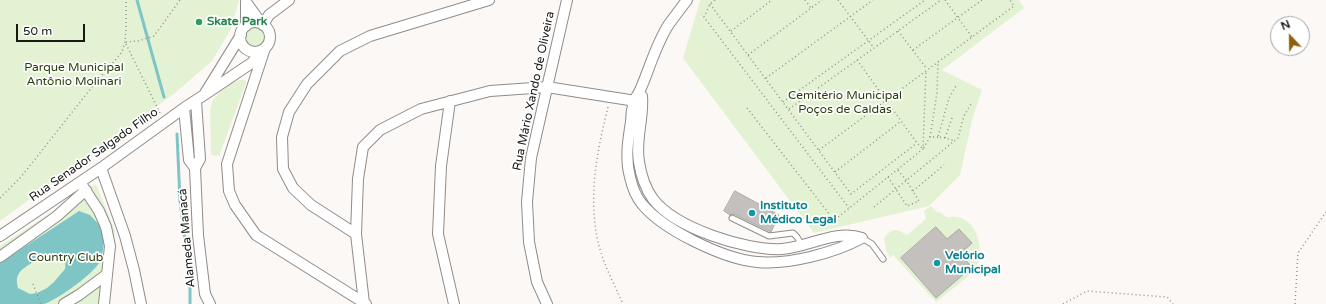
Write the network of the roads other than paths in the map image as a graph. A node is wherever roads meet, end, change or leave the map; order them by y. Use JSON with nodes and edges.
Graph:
{"nodes":[{"id":1,"x":289,"y":0,"type":"edge"},
{"id":2,"x":489,"y":0,"type":"edge"},
{"id":3,"x":567,"y":0,"type":"edge"},
{"id":4,"x":687,"y":0,"type":"edge"},
{"id":5,"x":246,"y":1,"type":"edge"},
{"id":6,"x":262,"y":24,"type":"junction"},
{"id":7,"x":246,"y":26,"type":"junction"},
{"id":8,"x":241,"y":35,"type":"junction"},
{"id":9,"x":262,"y":50,"type":"junction"},
{"id":10,"x":547,"y":87,"type":"junction"},
{"id":11,"x":200,"y":98,"type":"junction"},
{"id":12,"x":450,"y":101,"type":"junction"},
{"id":13,"x":638,"y":102,"type":"junction"},
{"id":14,"x":184,"y":108,"type":"junction"},
{"id":15,"x":101,"y":168,"type":"junction"},
{"id":16,"x":195,"y":168,"type":"junction"},
{"id":17,"x":83,"y":186,"type":"junction"},
{"id":18,"x":732,"y":218,"type":"dead end"},
{"id":19,"x":356,"y":234,"type":"junction"},
{"id":20,"x":842,"y":235,"type":"junction"},
{"id":21,"x":0,"y":236,"type":"edge"},
{"id":22,"x":862,"y":238,"type":"junction"},
{"id":23,"x":802,"y":245,"type":"junction"},
{"id":24,"x":847,"y":246,"type":"junction"},
{"id":25,"x":0,"y":257,"type":"edge"},
{"id":26,"x":883,"y":259,"type":"dead end"},
{"id":27,"x":106,"y":276,"type":"junction"},
{"id":28,"x":365,"y":303,"type":"edge"},
{"id":29,"x":64,"y":304,"type":"edge"},
{"id":30,"x":104,"y":304,"type":"edge"},
{"id":31,"x":141,"y":304,"type":"edge"},
{"id":32,"x":210,"y":304,"type":"edge"},
{"id":33,"x":454,"y":304,"type":"edge"},
{"id":34,"x":547,"y":304,"type":"edge"}],
"edges":[{"from":1,"to":6,"type":"street"},
{"from":2,"to":19,"type":"street"},
{"from":3,"to":10,"type":"street","name":"Rua Mário Xando de Oliveira"},
{"from":4,"to":13,"type":"street"},
{"from":5,"to":6,"type":"street"},
{"from":5,"to":7,"type":"street"},
{"from":6,"to":7,"type":"street"},
{"from":6,"to":9,"type":"street"},
{"from":7,"to":8,"type":"street"},
{"from":8,"to":9,"type":"street"},
{"from":8,"to":11,"type":"street"},
{"from":9,"to":11,"type":"street","name":"Rua Senador Salgado Filho"},
{"from":9,"to":28,"type":"street"},
{"from":10,"to":12,"type":"street"},
{"from":10,"to":13,"type":"street"},
{"from":10,"to":34,"type":"street","name":"Rua Mário Xando de Oliveira"},
{"from":11,"to":14,"type":"street","name":"Rua Senador Salgado Filho"},
{"from":11,"to":16,"type":"street","name":"Alameda Manacá"},
{"from":12,"to":19,"type":"street"},
{"from":12,"to":33,"type":"street"},
{"from":13,"to":23,"type":"street"},
{"from":13,"to":24,"type":"street"},
{"from":14,"to":15,"type":"street","name":"Rua Senador Salgado Filho"},
{"from":14,"to":16,"type":"street","name":"Alameda Manacá"},
{"from":15,"to":17,"type":"street","name":"Rua Senador Salgado Filho"},
{"from":15,"to":31,"type":"street"},
{"from":16,"to":32,"type":"street","name":"Alameda Manacá"},
{"from":17,"to":21,"type":"street","name":"Rua Senador Salgado Filho"},
{"from":17,"to":25,"type":"street"},
{"from":17,"to":27,"type":"street"},
{"from":18,"to":23,"type":"lane"},
{"from":19,"to":28,"type":"street"},
{"from":20,"to":22,"type":"street"},
{"from":20,"to":23,"type":"street"},
{"from":20,"to":24,"type":"lane"},
{"from":22,"to":24,"type":"street"},
{"from":22,"to":26,"type":"lane"},
{"from":27,"to":29,"type":"street"},
{"from":27,"to":30,"type":"street"}]}
